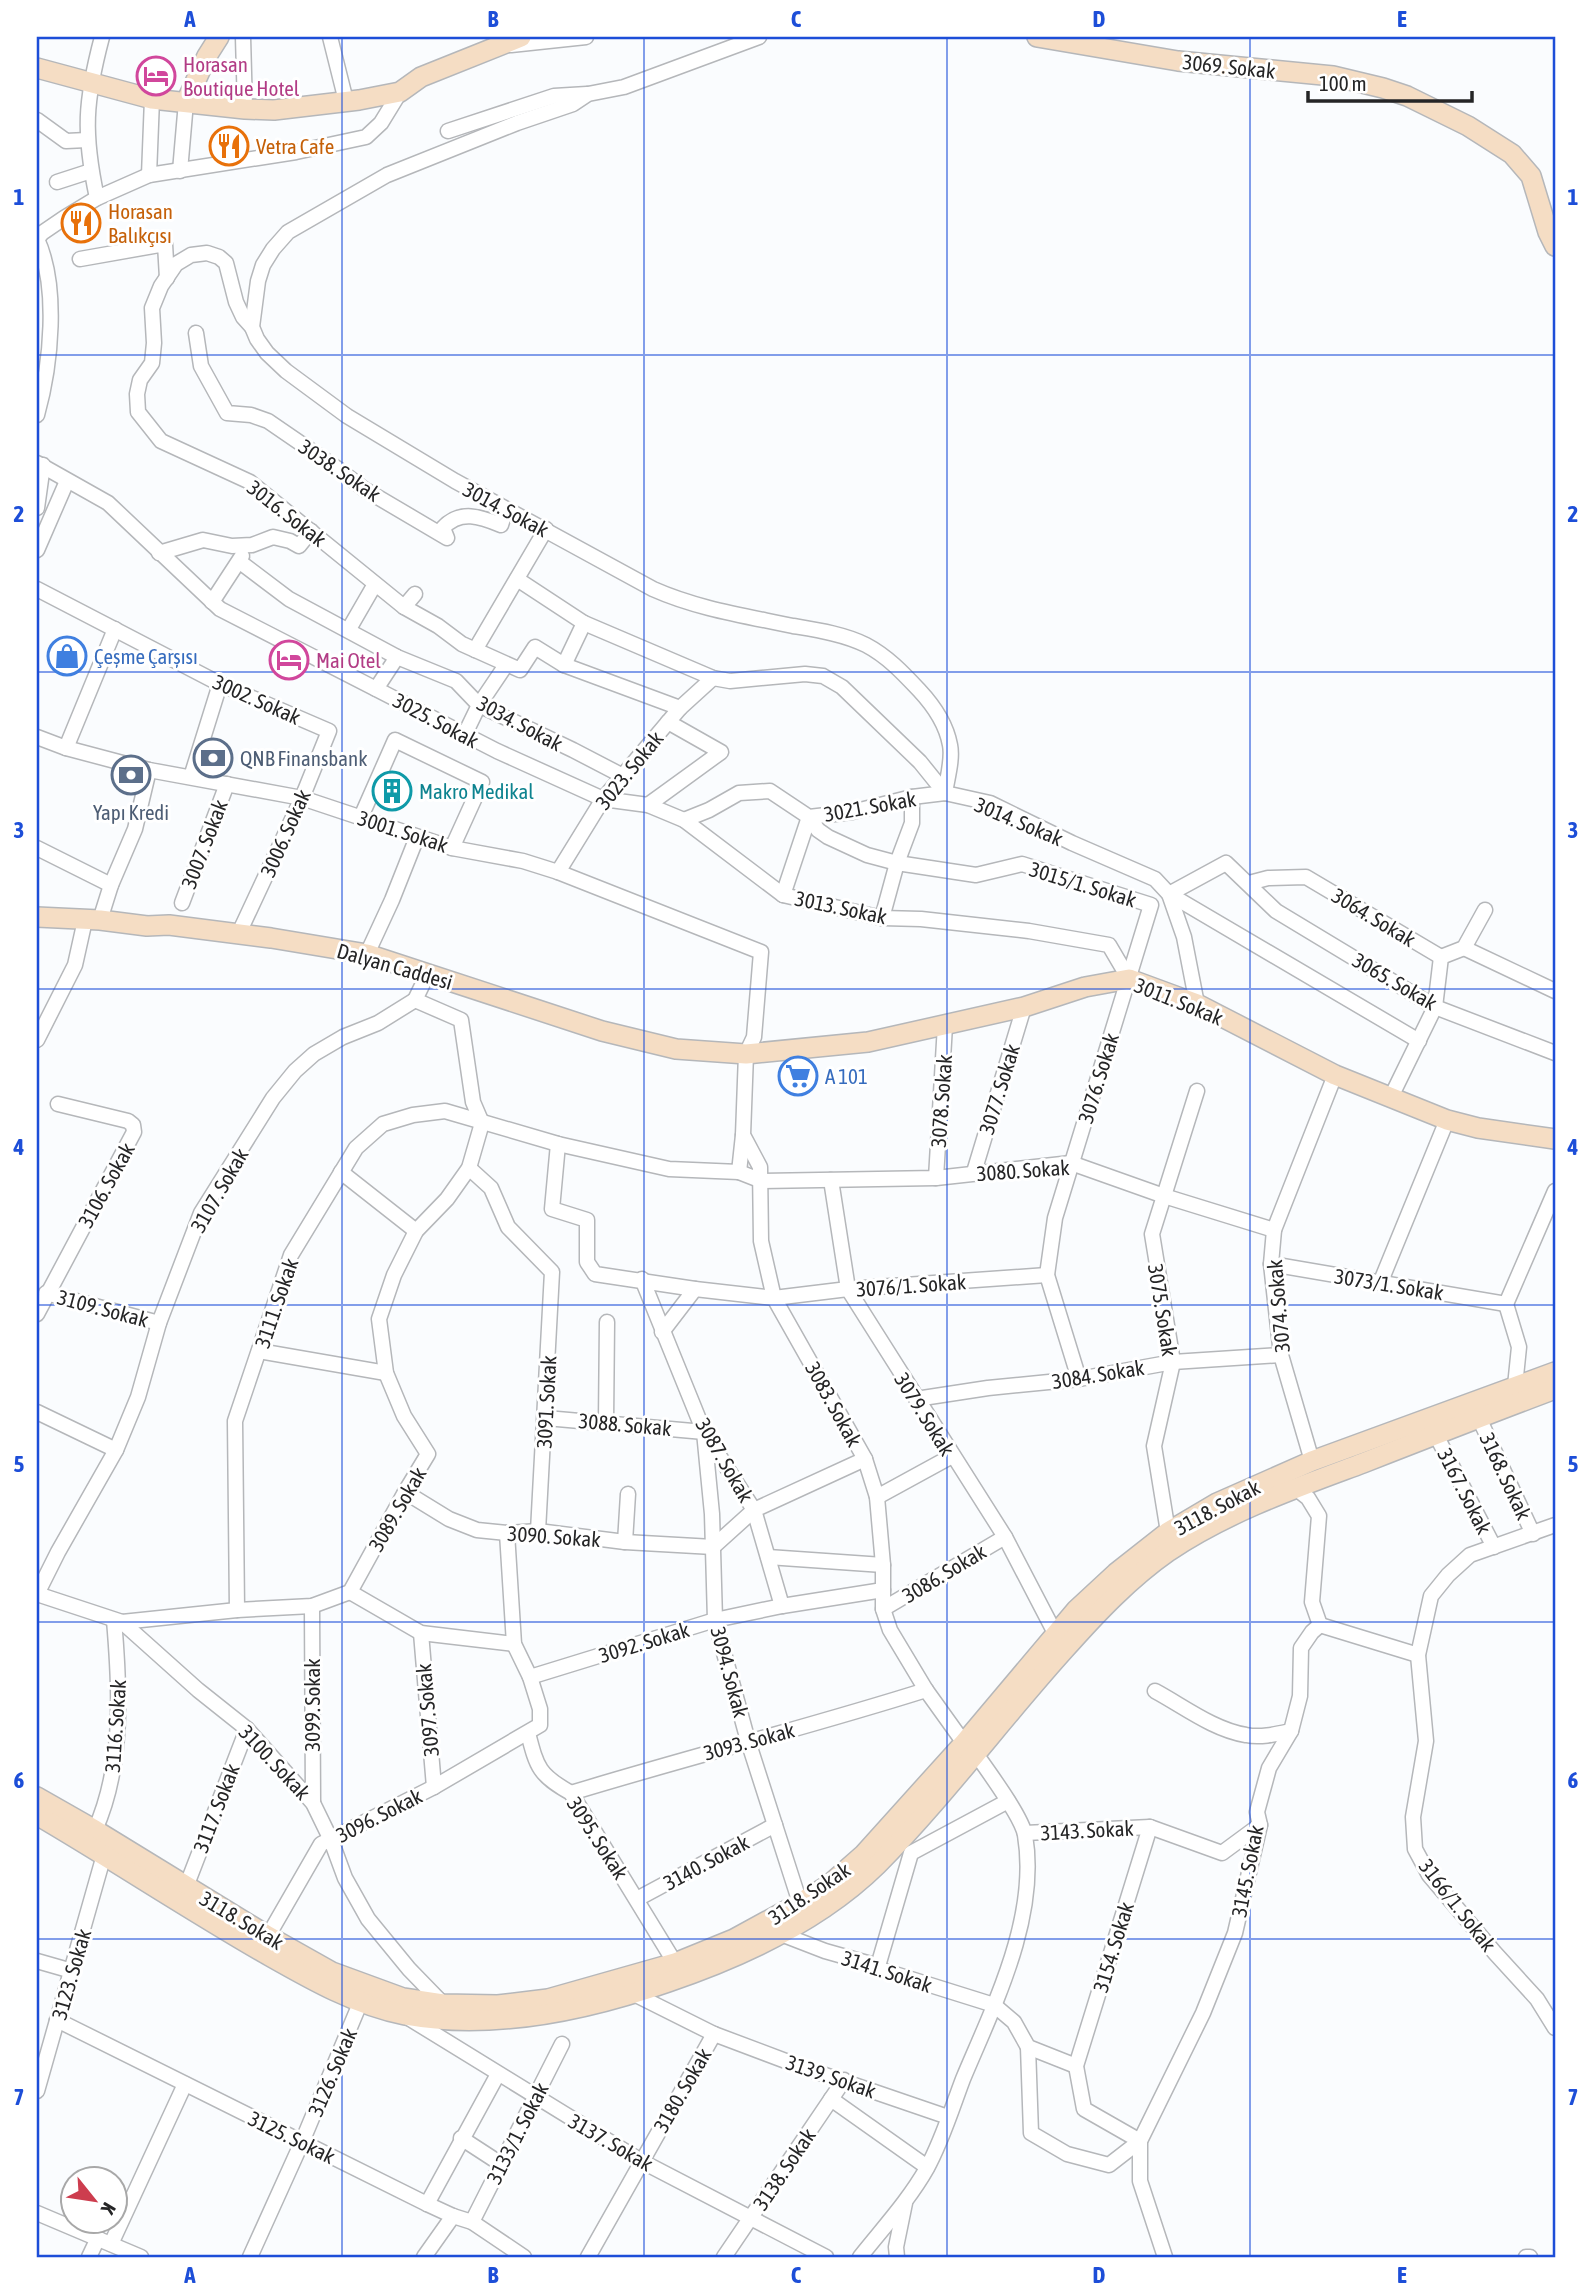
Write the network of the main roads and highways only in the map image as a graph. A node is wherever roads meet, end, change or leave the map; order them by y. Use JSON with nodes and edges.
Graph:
{"nodes":[{"id":1,"x":219,"y":37,"type":"edge"},
{"id":2,"x":522,"y":37,"type":"edge"},
{"id":3,"x":1037,"y":37,"type":"edge"},
{"id":4,"x":37,"y":68,"type":"edge"},
{"id":5,"x":186,"y":102,"type":"junction"},
{"id":6,"x":1555,"y":246,"type":"edge"},
{"id":7,"x":37,"y":918,"type":"edge"},
{"id":8,"x":746,"y":1054,"type":"joint"},
{"id":9,"x":1555,"y":1139,"type":"edge"},
{"id":10,"x":1555,"y":1372,"type":"edge"},
{"id":11,"x":1555,"y":1389,"type":"edge"},
{"id":12,"x":970,"y":1748,"type":"junction"},
{"id":13,"x":37,"y":1797,"type":"edge"},
{"id":14,"x":37,"y":1815,"type":"edge"}],
"edges":[{"from":1,"to":5,"type":"main road"},
{"from":2,"to":5,"type":"main road"},
{"from":3,"to":6,"type":"main road","name":"3069. Sokak"},
{"from":4,"to":5,"type":"main road"},
{"from":7,"to":8,"type":"main road","name":"Dalyan Caddesi"},
{"from":8,"to":9,"type":"main road","name":"3011. Sokak"},
{"from":10,"to":12,"type":"main road","name":"3118. Sokak"},
{"from":11,"to":12,"type":"main road","name":"3118. Sokak"},
{"from":12,"to":13,"type":"main road","name":"3118. Sokak"},
{"from":12,"to":14,"type":"main road","name":"3118. Sokak"}]}
